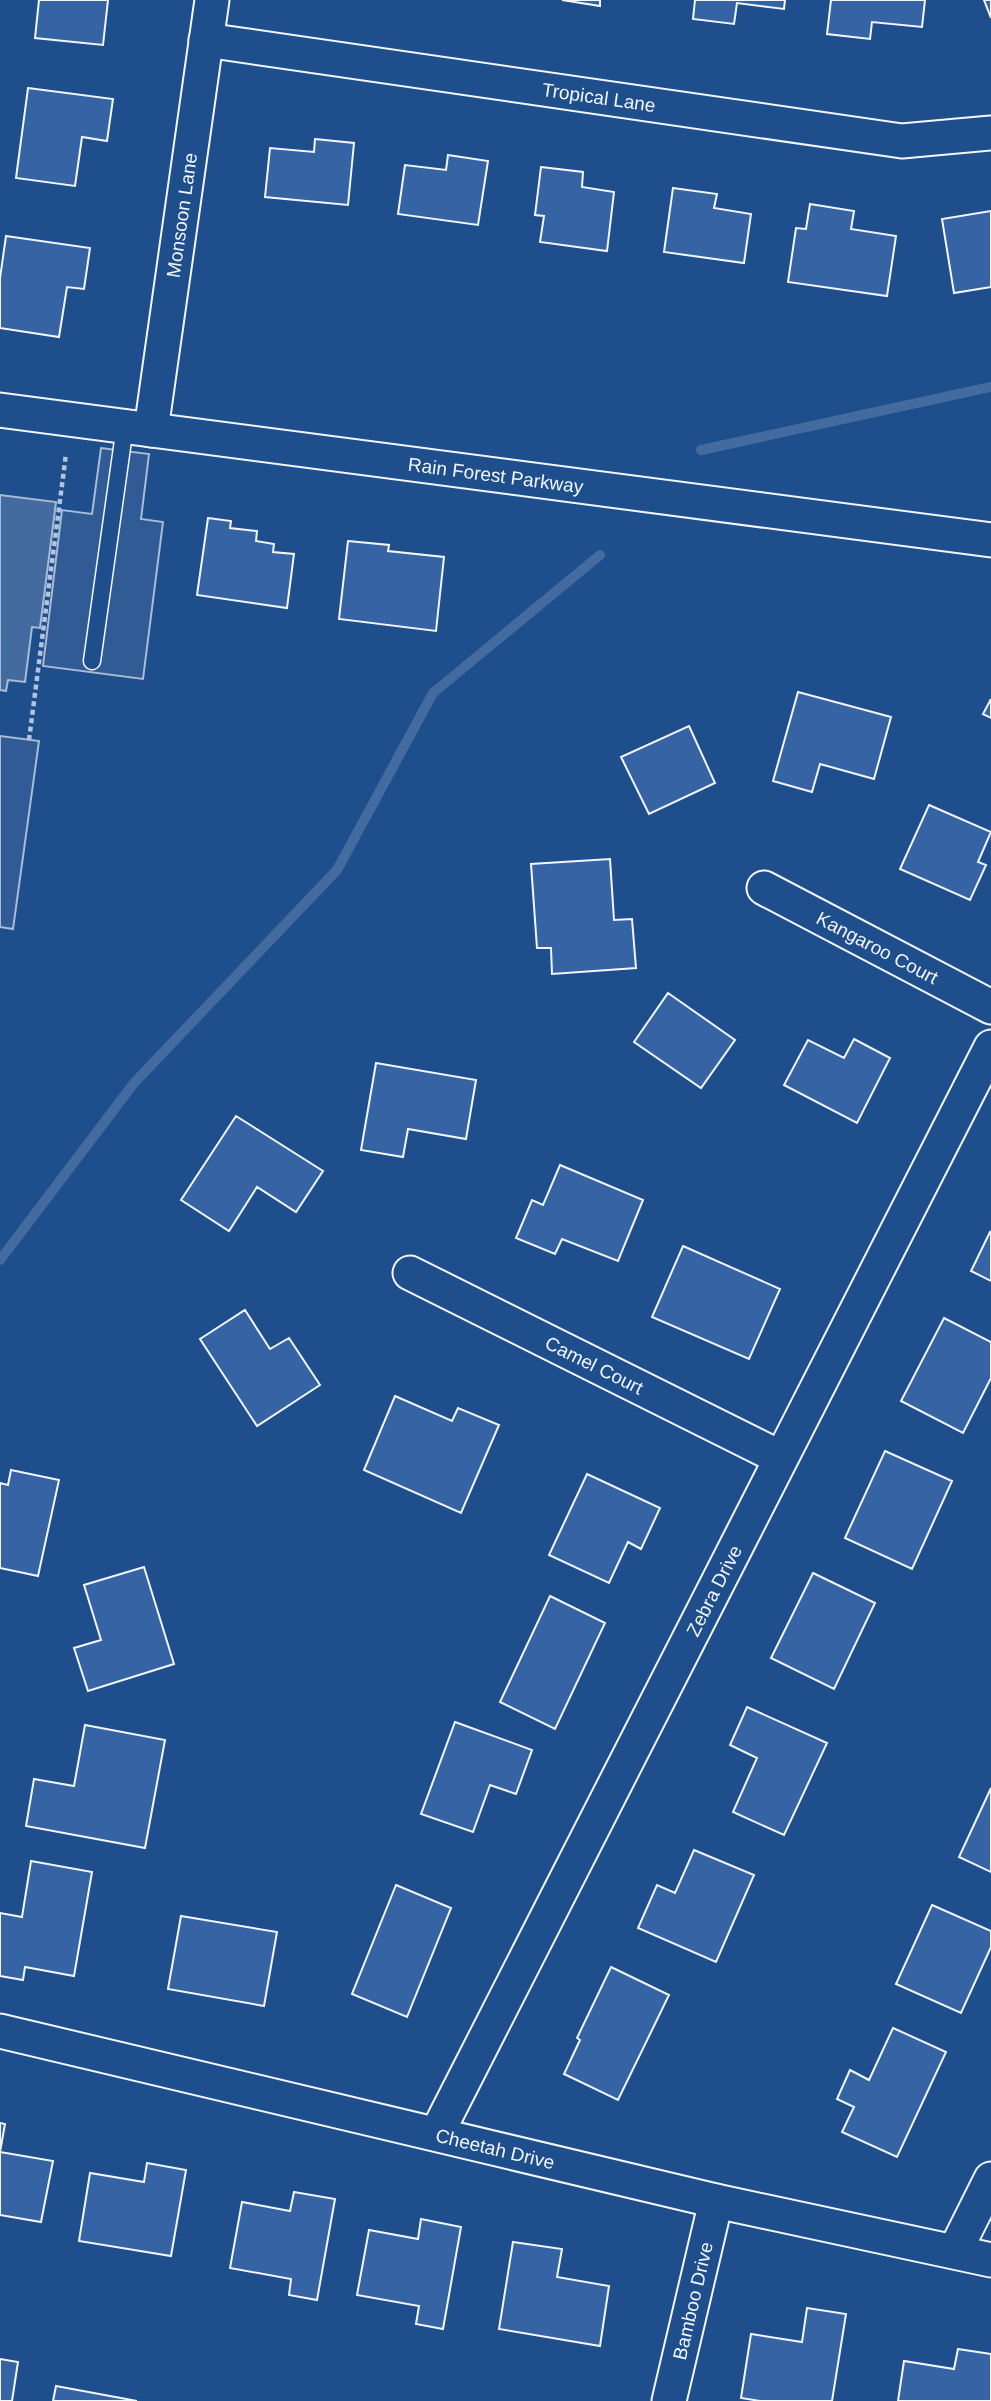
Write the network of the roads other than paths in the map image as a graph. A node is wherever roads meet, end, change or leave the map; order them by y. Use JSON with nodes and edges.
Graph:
{"nodes":[{"id":1,"x":212,"y":0,"type":"edge"},
{"id":2,"x":206,"y":40,"type":"junction"},
{"id":3,"x":991,"y":133,"type":"edge"},
{"id":4,"x":0,"y":410,"type":"edge"},
{"id":5,"x":138,"y":428,"type":"junction"},
{"id":6,"x":991,"y":540,"type":"edge"},
{"id":7,"x":92,"y":661,"type":"dead end"},
{"id":8,"x":764,"y":888,"type":"dead end"},
{"id":9,"x":991,"y":1007,"type":"edge"},
{"id":10,"x":991,"y":1047,"type":"edge"},
{"id":11,"x":410,"y":1273,"type":"dead end"},
{"id":12,"x":781,"y":1458,"type":"junction"},
{"id":13,"x":0,"y":2031,"type":"edge"},
{"id":14,"x":437,"y":2133,"type":"junction"},
{"id":15,"x":991,"y":2179,"type":"edge"},
{"id":16,"x":716,"y":2200,"type":"junction"},
{"id":17,"x":955,"y":2251,"type":"junction"},
{"id":18,"x":991,"y":2260,"type":"edge"},
{"id":19,"x":669,"y":2401,"type":"edge"}],
"edges":[{"from":1,"to":2,"type":"street","name":"Monsoon Lane"},
{"from":2,"to":3,"type":"street","name":"Tropical Lane"},
{"from":2,"to":5,"type":"street","name":"Monsoon Lane"},
{"from":4,"to":5,"type":"street","name":"Rain Forest Parkway"},
{"from":5,"to":6,"type":"street","name":"Rain Forest Parkway"},
{"from":5,"to":7,"type":"lane"},
{"from":8,"to":9,"type":"street","name":"Kangaroo Court"},
{"from":10,"to":12,"type":"street","name":"Zebra Drive"},
{"from":11,"to":12,"type":"street","name":"Camel Court"},
{"from":12,"to":14,"type":"street","name":"Zebra Drive"},
{"from":13,"to":14,"type":"street","name":"Cheetah Drive"},
{"from":14,"to":16,"type":"street","name":"Cheetah Drive"},
{"from":15,"to":17,"type":"street"},
{"from":16,"to":17,"type":"street","name":"Cheetah Drive"},
{"from":16,"to":19,"type":"street","name":"Bamboo Drive"},
{"from":17,"to":18,"type":"street","name":"Cheetah Drive"}]}
